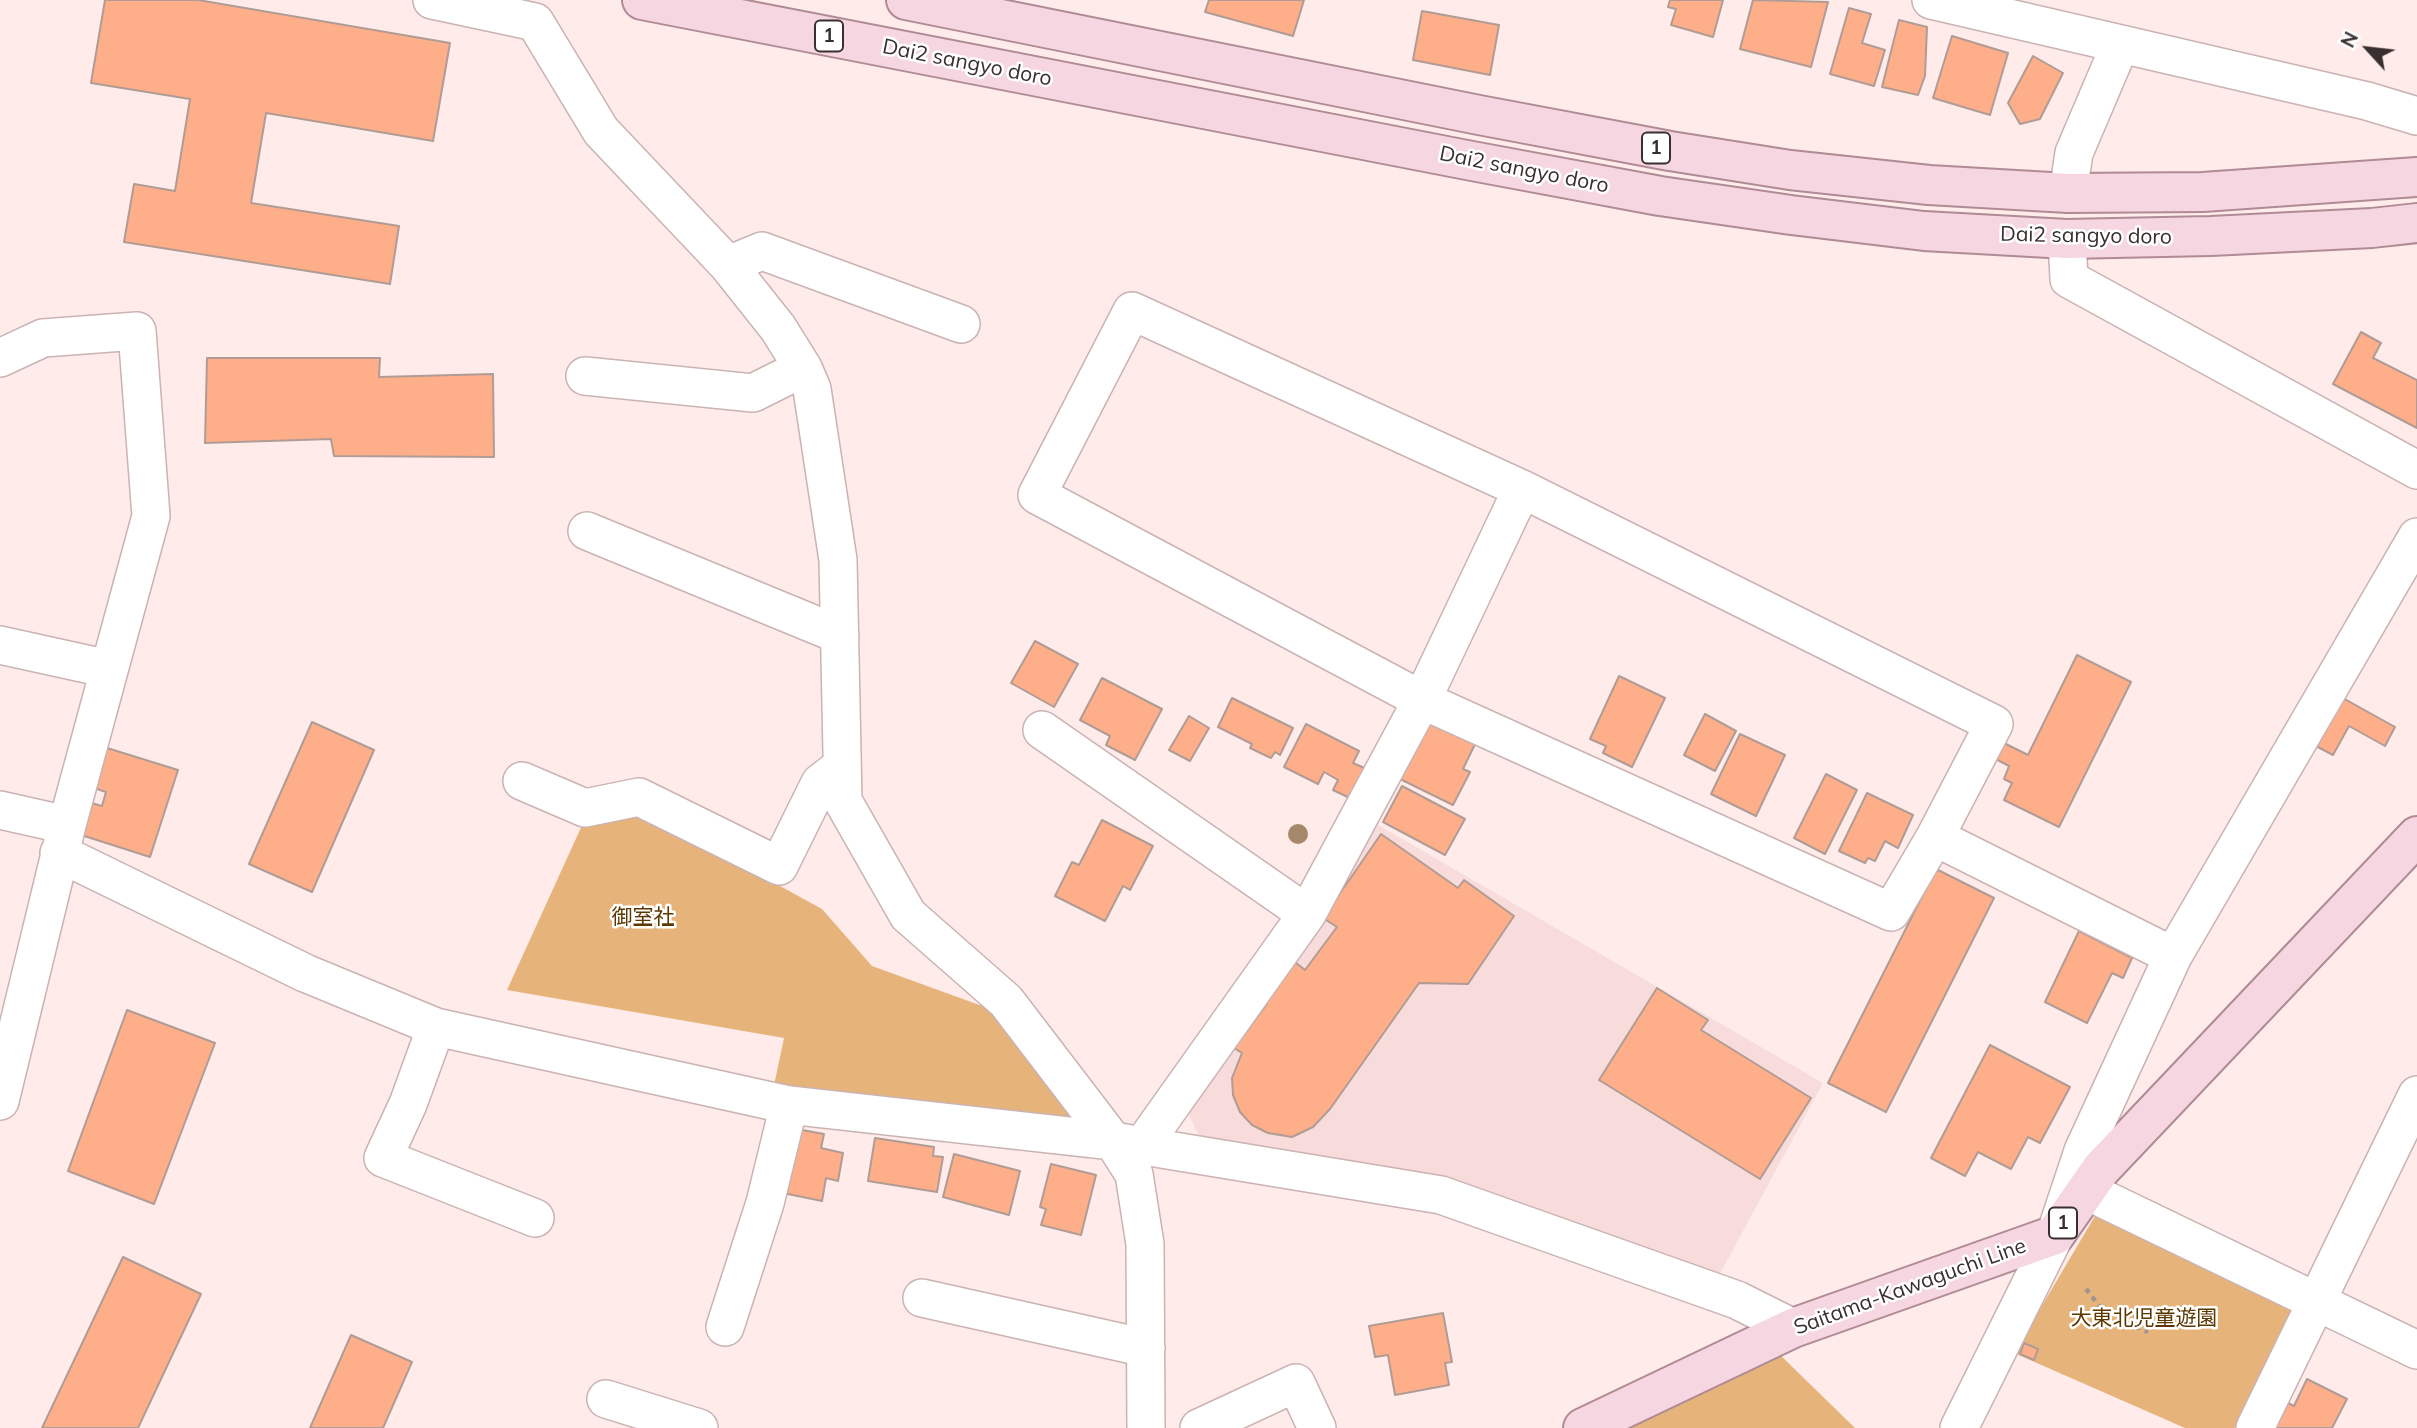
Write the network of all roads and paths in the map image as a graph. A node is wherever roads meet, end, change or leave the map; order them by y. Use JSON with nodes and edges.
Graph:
{"nodes":[{"id":1,"x":432,"y":0,"type":"edge"},
{"id":2,"x":642,"y":0,"type":"edge"},
{"id":3,"x":906,"y":0,"type":"edge"},
{"id":4,"x":1931,"y":0,"type":"edge"},
{"id":5,"x":2120,"y":45,"type":"junction"},
{"id":6,"x":2417,"y":116,"type":"edge"},
{"id":7,"x":2417,"y":177,"type":"edge"},
{"id":8,"x":2068,"y":193,"type":"junction"},
{"id":9,"x":2417,"y":223,"type":"edge"},
{"id":10,"x":2067,"y":239,"type":"junction"},
{"id":11,"x":728,"y":265,"type":"junction"},
{"id":12,"x":961,"y":324,"type":"dead end"},
{"id":13,"x":0,"y":358,"type":"edge"},
{"id":14,"x":803,"y":368,"type":"junction"},
{"id":15,"x":585,"y":376,"type":"dead end"},
{"id":16,"x":2417,"y":471,"type":"edge"},
{"id":17,"x":1521,"y":489,"type":"junction"},
{"id":18,"x":587,"y":531,"type":"dead end"},
{"id":19,"x":2417,"y":537,"type":"edge"},
{"id":20,"x":840,"y":635,"type":"junction"},
{"id":21,"x":0,"y":645,"type":"edge"},
{"id":22,"x":109,"y":670,"type":"junction"},
{"id":23,"x":1422,"y":700,"type":"junction"},
{"id":24,"x":1042,"y":730,"type":"dead end"},
{"id":25,"x":842,"y":766,"type":"junction"},
{"id":26,"x":522,"y":781,"type":"dead end"},
{"id":27,"x":0,"y":810,"type":"edge"},
{"id":28,"x":2417,"y":836,"type":"edge"},
{"id":29,"x":1936,"y":837,"type":"junction"},
{"id":30,"x":63,"y":839,"type":"junction"},
{"id":31,"x":1307,"y":914,"type":"junction"},
{"id":32,"x":2174,"y":956,"type":"junction"},
{"id":33,"x":436,"y":1027,"type":"junction"},
{"id":34,"x":2417,"y":1095,"type":"edge"},
{"id":35,"x":0,"y":1101,"type":"edge"},
{"id":36,"x":789,"y":1105,"type":"junction"},
{"id":37,"x":1127,"y":1143,"type":"junction"},
{"id":38,"x":2087,"y":1191,"type":"junction"},
{"id":39,"x":535,"y":1218,"type":"dead end"},
{"id":40,"x":2055,"y":1235,"type":"junction"},
{"id":41,"x":2086,"y":1289,"type":"dead end"},
{"id":42,"x":922,"y":1298,"type":"dead end"},
{"id":43,"x":2316,"y":1300,"type":"junction"},
{"id":44,"x":2100,"y":1307,"type":"dead end"},
{"id":45,"x":2117,"y":1319,"type":"dead end"},
{"id":46,"x":726,"y":1327,"type":"dead end"},
{"id":47,"x":1793,"y":1328,"type":"junction"},
{"id":48,"x":2148,"y":1332,"type":"dead end"},
{"id":49,"x":1146,"y":1348,"type":"junction"},
{"id":50,"x":2417,"y":1350,"type":"edge"},
{"id":51,"x":606,"y":1399,"type":"dead end"},
{"id":52,"x":699,"y":1428,"type":"edge"},
{"id":53,"x":1146,"y":1428,"type":"edge"},
{"id":54,"x":1199,"y":1428,"type":"edge"},
{"id":55,"x":1317,"y":1428,"type":"edge"},
{"id":56,"x":1583,"y":1428,"type":"edge"},
{"id":57,"x":1959,"y":1428,"type":"edge"},
{"id":58,"x":2255,"y":1428,"type":"edge"}],
"edges":[{"from":1,"to":11,"type":"street"},
{"from":2,"to":10,"type":"main road","name":"Dai2 sangyo doro","number":"1"},
{"from":3,"to":8,"type":"main road","name":"Dai2 sangyo doro","number":"1"},
{"from":4,"to":5,"type":"street"},
{"from":5,"to":6,"type":"street"},
{"from":5,"to":8,"type":"street"},
{"from":7,"to":8,"type":"main road","name":"Dai2 sangyo doro","number":"1"},
{"from":9,"to":10,"type":"main road","name":"Dai2 sangyo doro","number":"1"},
{"from":10,"to":16,"type":"street"},
{"from":11,"to":12,"type":"street"},
{"from":11,"to":14,"type":"street"},
{"from":13,"to":22,"type":"street"},
{"from":14,"to":15,"type":"street"},
{"from":14,"to":20,"type":"street"},
{"from":17,"to":23,"type":"street"},
{"from":17,"to":23,"type":"street"},
{"from":17,"to":29,"type":"street"},
{"from":18,"to":20,"type":"street"},
{"from":19,"to":32,"type":"street"},
{"from":20,"to":25,"type":"street"},
{"from":21,"to":22,"type":"street"},
{"from":22,"to":30,"type":"street"},
{"from":23,"to":29,"type":"street"},
{"from":23,"to":31,"type":"street"},
{"from":24,"to":31,"type":"street"},
{"from":25,"to":26,"type":"street"},
{"from":25,"to":37,"type":"street"},
{"from":27,"to":30,"type":"street"},
{"from":28,"to":38,"type":"main road","number":"1"},
{"from":29,"to":32,"type":"street"},
{"from":30,"to":33,"type":"street"},
{"from":30,"to":35,"type":"street"},
{"from":31,"to":37,"type":"street"},
{"from":32,"to":40,"type":"street"},
{"from":33,"to":36,"type":"street"},
{"from":33,"to":39,"type":"street"},
{"from":34,"to":43,"type":"street"},
{"from":36,"to":37,"type":"street"},
{"from":36,"to":46,"type":"street"},
{"from":37,"to":47,"type":"street"},
{"from":37,"to":49,"type":"street"},
{"from":38,"to":40,"type":"main road","number":"1"},
{"from":38,"to":43,"type":"street"},
{"from":40,"to":47,"type":"main road","name":"Saitama-Kawaguchi Line","number":"1"},
{"from":40,"to":57,"type":"street"},
{"from":41,"to":44,"type":"path"},
{"from":42,"to":49,"type":"street"},
{"from":43,"to":50,"type":"street"},
{"from":43,"to":58,"type":"street"},
{"from":45,"to":48,"type":"path"},
{"from":47,"to":56,"type":"main road","name":"Saitama-Kawaguchi Line","number":"1"},
{"from":49,"to":53,"type":"street"},
{"from":51,"to":52,"type":"street"},
{"from":54,"to":55,"type":"street"}]}
